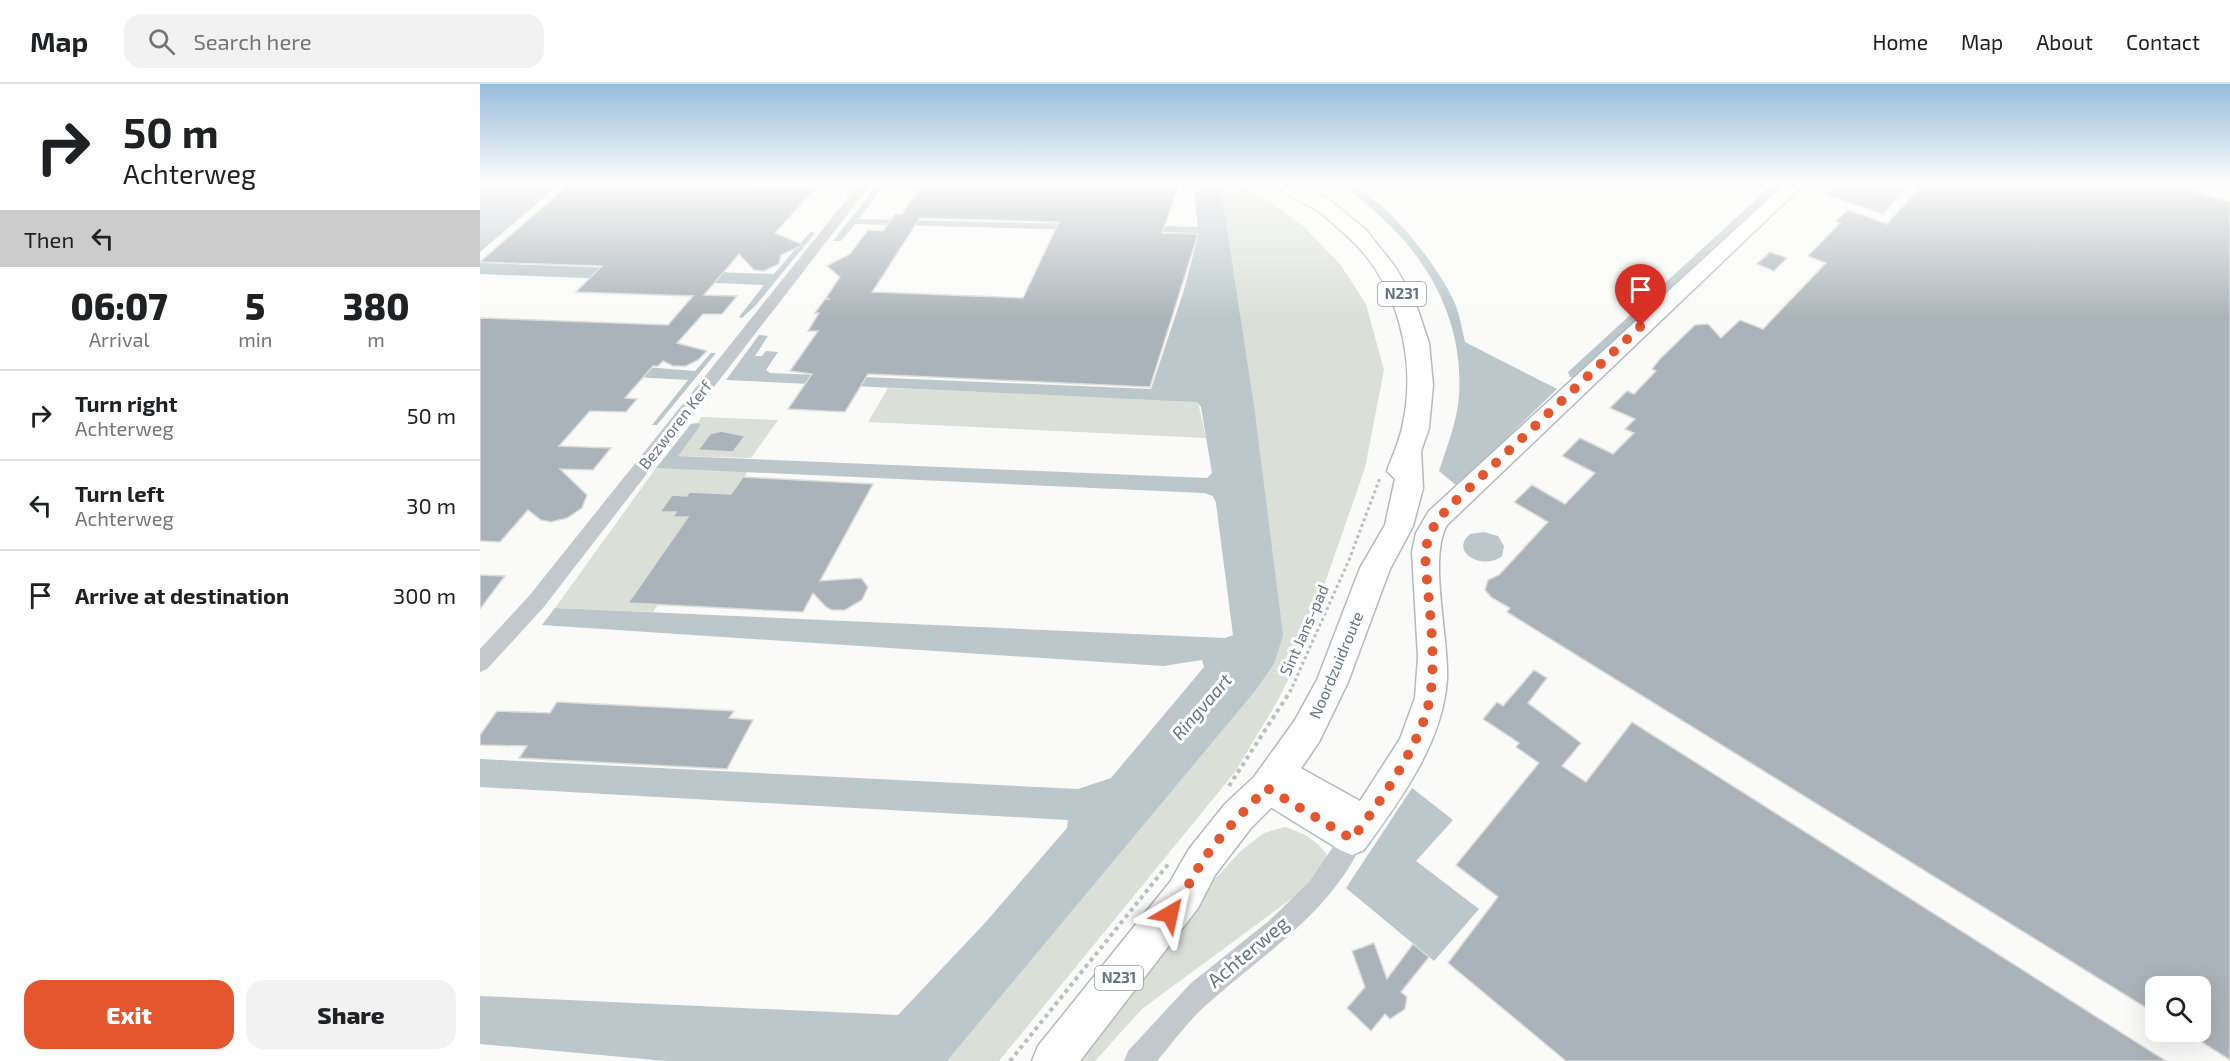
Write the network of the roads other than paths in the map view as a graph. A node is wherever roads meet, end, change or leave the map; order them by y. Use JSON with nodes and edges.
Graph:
{"nodes":[{"id":1,"x":829,"y":230,"type":"edge"},
{"id":2,"x":1353,"y":230,"type":"edge"},
{"id":3,"x":1746,"y":230,"type":"edge"},
{"id":4,"x":480,"y":663,"type":"edge"},
{"id":5,"x":1273,"y":779,"type":"junction"},
{"id":6,"x":1358,"y":830,"type":"junction"},
{"id":7,"x":1053,"y":1061,"type":"edge"},
{"id":8,"x":1138,"y":1061,"type":"edge"}],
"edges":[{"from":1,"to":4,"type":"street","name":"Bezworen Kerf"},
{"from":2,"to":5,"type":"main road","name":"Noordzuidroute","number":"N231"},
{"from":3,"to":6,"type":"street","name":"Achterweg"},
{"from":5,"to":6,"type":"street"},
{"from":5,"to":7,"type":"main road","name":"Noordzuidroute","number":"N231"},
{"from":6,"to":8,"type":"street","name":"Achterweg"}]}
